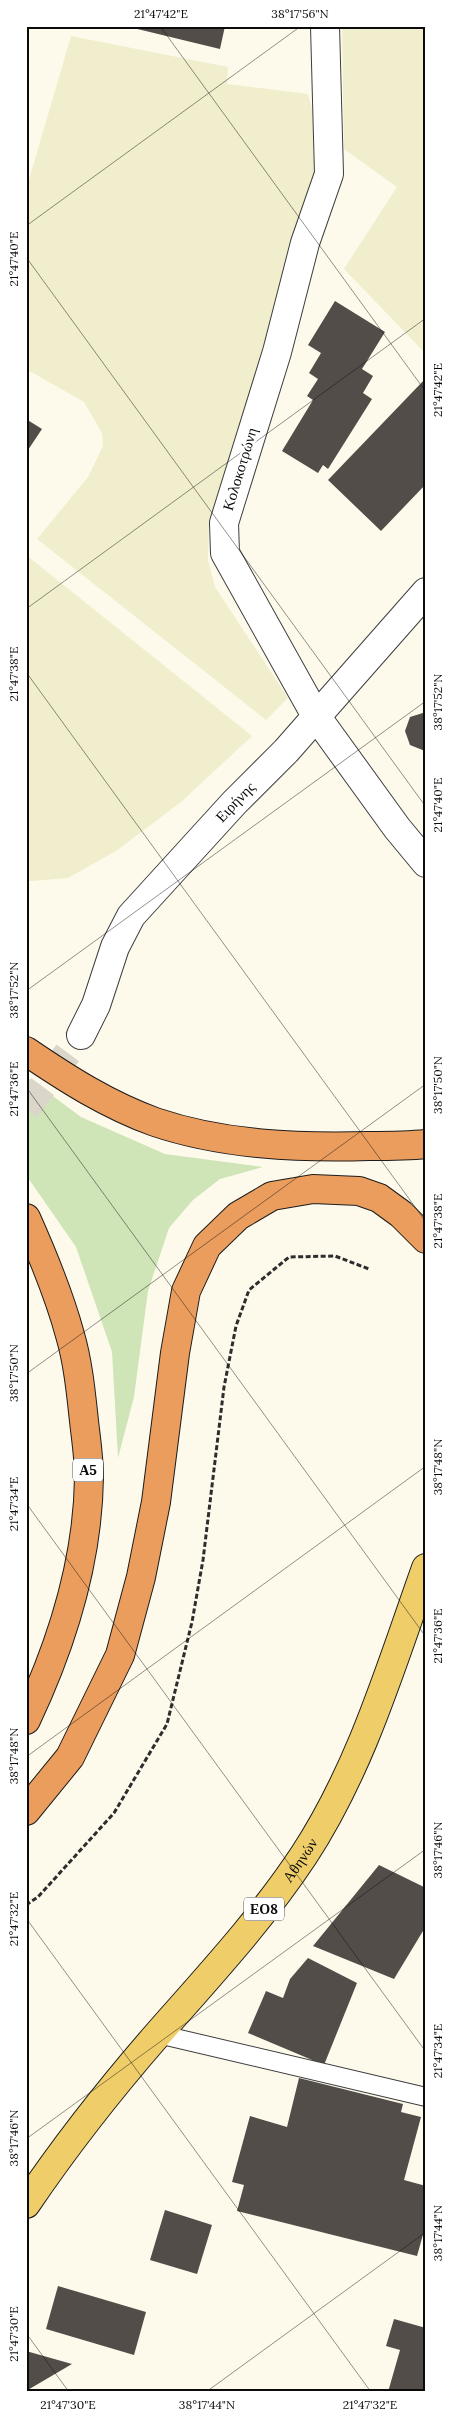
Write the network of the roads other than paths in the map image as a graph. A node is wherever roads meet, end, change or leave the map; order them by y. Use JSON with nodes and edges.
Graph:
{"nodes":[{"id":1,"x":325,"y":26,"type":"edge"},
{"id":2,"x":426,"y":592,"type":"edge"},
{"id":3,"x":316,"y":716,"type":"junction"},
{"id":4,"x":426,"y":863,"type":"edge"},
{"id":5,"x":81,"y":1035,"type":"tunnel mouth"},
{"id":6,"x":26,"y":1051,"type":"edge"},
{"id":7,"x":426,"y":1144,"type":"edge"},
{"id":8,"x":26,"y":1218,"type":"edge"},
{"id":9,"x":426,"y":1240,"type":"edge"},
{"id":10,"x":426,"y":1568,"type":"edge"},
{"id":11,"x":26,"y":1720,"type":"edge"},
{"id":12,"x":26,"y":1812,"type":"edge"},
{"id":13,"x":158,"y":2034,"type":"junction"},
{"id":14,"x":426,"y":2097,"type":"edge"},
{"id":15,"x":26,"y":2204,"type":"edge"}],
"edges":[{"from":1,"to":3,"type":"street","name":"Κολοκοτρώνη"},
{"from":2,"to":3,"type":"street","name":"Ειρήνης"},
{"from":3,"to":4,"type":"street","name":"Κολοκοτρώνη"},
{"from":3,"to":5,"type":"street","name":"Ειρήνης"},
{"from":6,"to":7,"type":"highway"},
{"from":8,"to":11,"type":"highway","number":"Α5"},
{"from":9,"to":12,"type":"highway"},
{"from":10,"to":13,"type":"main road","name":"Αθηνών","number":"ΕΟ8"},
{"from":13,"to":14,"type":"lane"},
{"from":13,"to":15,"type":"main road","name":"Αθηνών","number":"ΕΟ8"}]}
